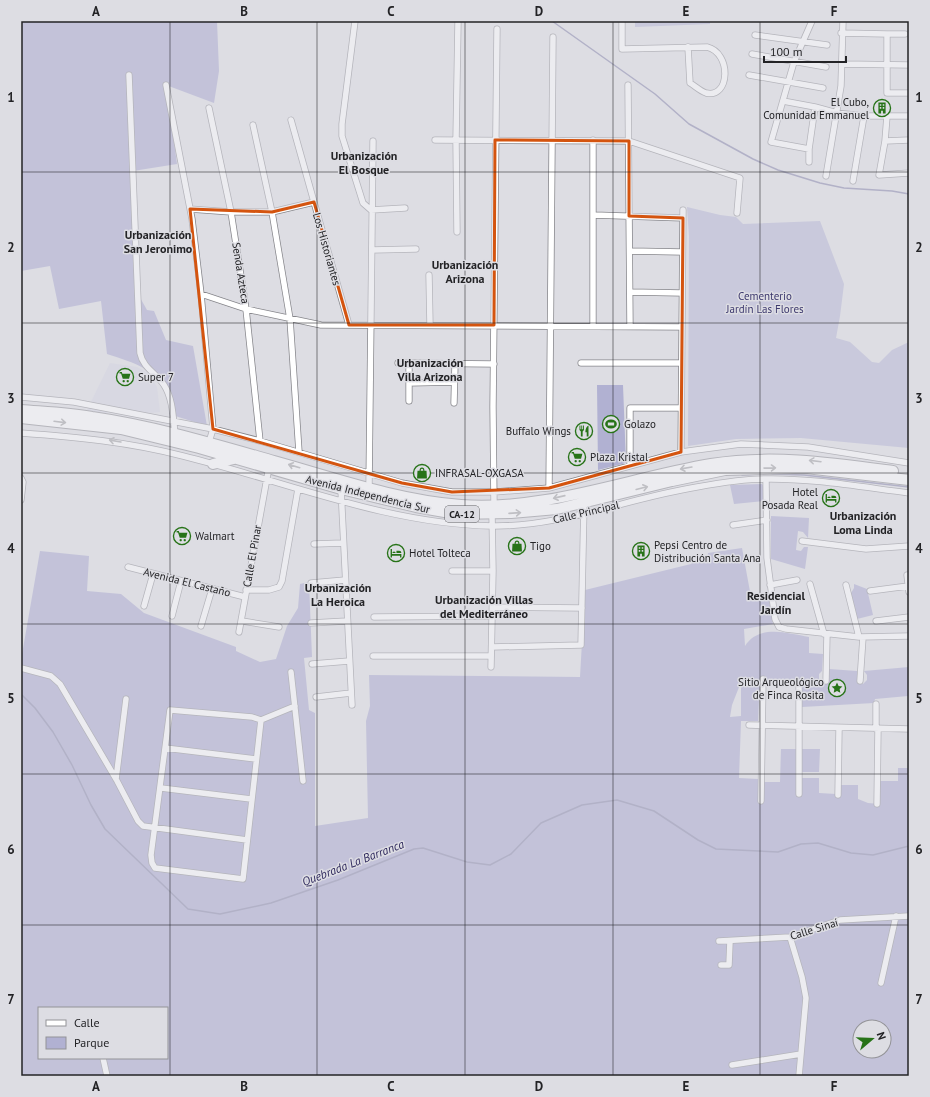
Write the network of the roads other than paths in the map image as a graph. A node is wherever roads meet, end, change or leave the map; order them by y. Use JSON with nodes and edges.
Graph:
{"nodes":[{"id":1,"x":355,"y":21,"type":"edge"},
{"id":2,"x":622,"y":21,"type":"edge"},
{"id":3,"x":812,"y":21,"type":"edge"},
{"id":4,"x":843,"y":21,"type":"edge"},
{"id":5,"x":458,"y":22,"type":"edge"},
{"id":6,"x":497,"y":30,"type":"dead end"},
{"id":7,"x":842,"y":33,"type":"junction"},
{"id":8,"x":887,"y":34,"type":"junction"},
{"id":9,"x":905,"y":34,"type":"dead end"},
{"id":10,"x":755,"y":35,"type":"dead end"},
{"id":11,"x":553,"y":37,"type":"dead end"},
{"id":12,"x":802,"y":42,"type":"junction"},
{"id":13,"x":827,"y":45,"type":"dead end"},
{"id":14,"x":688,"y":47,"type":"junction"},
{"id":15,"x":752,"y":54,"type":"dead end"},
{"id":16,"x":794,"y":62,"type":"junction"},
{"id":17,"x":842,"y":64,"type":"junction"},
{"id":18,"x":887,"y":65,"type":"junction"},
{"id":19,"x":909,"y":65,"type":"edge"},
{"id":20,"x":826,"y":67,"type":"dead end"},
{"id":21,"x":749,"y":74,"type":"dead end"},
{"id":22,"x":129,"y":75,"type":"dead end"},
{"id":23,"x":789,"y":81,"type":"junction"},
{"id":24,"x":166,"y":84,"type":"dead end"},
{"id":25,"x":628,"y":85,"type":"dead end"},
{"id":26,"x":823,"y":88,"type":"dead end"},
{"id":27,"x":909,"y":93,"type":"edge"},
{"id":28,"x":783,"y":102,"type":"junction"},
{"id":29,"x":815,"y":107,"type":"junction"},
{"id":30,"x":209,"y":108,"type":"dead end"},
{"id":31,"x":837,"y":113,"type":"junction"},
{"id":32,"x":864,"y":116,"type":"junction"},
{"id":33,"x":887,"y":116,"type":"junction"},
{"id":34,"x":909,"y":116,"type":"edge"},
{"id":35,"x":291,"y":120,"type":"dead end"},
{"id":36,"x":254,"y":125,"type":"dead end"},
{"id":37,"x":435,"y":140,"type":"dead end"},
{"id":38,"x":456,"y":140,"type":"junction"},
{"id":39,"x":495,"y":140,"type":"junction"},
{"id":40,"x":552,"y":140,"type":"junction"},
{"id":41,"x":594,"y":140,"type":"junction"},
{"id":42,"x":909,"y":140,"type":"edge"},
{"id":43,"x":373,"y":141,"type":"dead end"},
{"id":44,"x":629,"y":141,"type":"junction"},
{"id":45,"x":885,"y":141,"type":"junction"},
{"id":46,"x":809,"y":149,"type":"junction"},
{"id":47,"x":809,"y":162,"type":"dead end"},
{"id":48,"x":909,"y":173,"type":"edge"},
{"id":49,"x":826,"y":176,"type":"dead end"},
{"id":50,"x":853,"y":181,"type":"dead end"},
{"id":51,"x":314,"y":202,"type":"junction"},
{"id":52,"x":405,"y":208,"type":"dead end"},
{"id":53,"x":190,"y":209,"type":"junction"},
{"id":54,"x":371,"y":210,"type":"junction"},
{"id":55,"x":683,"y":210,"type":"dead end"},
{"id":56,"x":231,"y":212,"type":"junction"},
{"id":57,"x":272,"y":212,"type":"junction"},
{"id":58,"x":738,"y":213,"type":"dead end"},
{"id":59,"x":594,"y":215,"type":"junction"},
{"id":60,"x":629,"y":216,"type":"junction"},
{"id":61,"x":683,"y":218,"type":"junction"},
{"id":62,"x":458,"y":232,"type":"dead end"},
{"id":63,"x":416,"y":249,"type":"dead end"},
{"id":64,"x":372,"y":250,"type":"junction"},
{"id":65,"x":630,"y":251,"type":"junction"},
{"id":66,"x":682,"y":252,"type":"junction"},
{"id":67,"x":429,"y":275,"type":"dead end"},
{"id":68,"x":630,"y":292,"type":"junction"},
{"id":69,"x":682,"y":293,"type":"junction"},
{"id":70,"x":201,"y":294,"type":"junction"},
{"id":71,"x":246,"y":309,"type":"junction"},
{"id":72,"x":290,"y":319,"type":"junction"},
{"id":73,"x":430,"y":324,"type":"junction"},
{"id":74,"x":349,"y":325,"type":"junction"},
{"id":75,"x":371,"y":325,"type":"junction"},
{"id":76,"x":494,"y":325,"type":"junction"},
{"id":77,"x":551,"y":326,"type":"junction"},
{"id":78,"x":593,"y":326,"type":"junction"},
{"id":79,"x":630,"y":326,"type":"junction"},
{"id":80,"x":682,"y":327,"type":"junction"},
{"id":81,"x":398,"y":363,"type":"dead end"},
{"id":82,"x":409,"y":363,"type":"junction"},
{"id":83,"x":581,"y":363,"type":"dead end"},
{"id":84,"x":682,"y":363,"type":"junction"},
{"id":85,"x":455,"y":364,"type":"junction"},
{"id":86,"x":494,"y":364,"type":"junction"},
{"id":87,"x":454,"y":382,"type":"junction"},
{"id":88,"x":409,"y":383,"type":"junction"},
{"id":89,"x":21,"y":397,"type":"edge"},
{"id":90,"x":408,"y":401,"type":"dead end"},
{"id":91,"x":454,"y":403,"type":"dead end"},
{"id":92,"x":99,"y":406,"type":"junction"},
{"id":93,"x":681,"y":408,"type":"junction"},
{"id":94,"x":21,"y":410,"type":"edge"},
{"id":95,"x":95,"y":417,"type":"junction"},
{"id":96,"x":21,"y":418,"type":"edge"},
{"id":97,"x":174,"y":422,"type":"junction"},
{"id":98,"x":213,"y":429,"type":"junction"},
{"id":99,"x":21,"y":433,"type":"edge"},
{"id":100,"x":175,"y":434,"type":"junction"},
{"id":101,"x":260,"y":440,"type":"junction"},
{"id":102,"x":209,"y":442,"type":"junction"},
{"id":103,"x":299,"y":452,"type":"junction"},
{"id":104,"x":681,"y":452,"type":"junction"},
{"id":105,"x":238,"y":458,"type":"junction"},
{"id":106,"x":909,"y":462,"type":"edge"},
{"id":107,"x":213,"y":464,"type":"junction"},
{"id":108,"x":630,"y":466,"type":"junction"},
{"id":109,"x":269,"y":467,"type":"junction"},
{"id":110,"x":369,"y":472,"type":"junction"},
{"id":111,"x":909,"y":474,"type":"edge"},
{"id":112,"x":21,"y":478,"type":"edge"},
{"id":113,"x":766,"y":479,"type":"junction"},
{"id":114,"x":266,"y":480,"type":"junction"},
{"id":115,"x":909,"y":480,"type":"edge"},
{"id":116,"x":673,"y":486,"type":"junction"},
{"id":117,"x":369,"y":487,"type":"junction"},
{"id":118,"x":549,"y":488,"type":"junction"},
{"id":119,"x":298,"y":489,"type":"junction"},
{"id":120,"x":341,"y":489,"type":"junction"},
{"id":121,"x":494,"y":492,"type":"junction"},
{"id":122,"x":909,"y":493,"type":"edge"},
{"id":123,"x":21,"y":500,"type":"edge"},
{"id":124,"x":341,"y":500,"type":"junction"},
{"id":125,"x":584,"y":503,"type":"junction"},
{"id":126,"x":493,"y":509,"type":"junction"},
{"id":127,"x":582,"y":514,"type":"junction"},
{"id":128,"x":767,"y":520,"type":"junction"},
{"id":129,"x":733,"y":525,"type":"dead end"},
{"id":130,"x":493,"y":526,"type":"junction"},
{"id":131,"x":802,"y":541,"type":"dead end"},
{"id":132,"x":343,"y":543,"type":"junction"},
{"id":133,"x":314,"y":544,"type":"dead end"},
{"id":134,"x":909,"y":546,"type":"edge"},
{"id":135,"x":128,"y":567,"type":"dead end"},
{"id":136,"x":452,"y":571,"type":"dead end"},
{"id":137,"x":493,"y":571,"type":"junction"},
{"id":138,"x":153,"y":574,"type":"junction"},
{"id":139,"x":908,"y":575,"type":"edge"},
{"id":140,"x":344,"y":580,"type":"junction"},
{"id":141,"x":797,"y":580,"type":"dead end"},
{"id":142,"x":181,"y":581,"type":"junction"},
{"id":143,"x":311,"y":583,"type":"dead end"},
{"id":144,"x":810,"y":584,"type":"dead end"},
{"id":145,"x":770,"y":585,"type":"junction"},
{"id":146,"x":846,"y":585,"type":"dead end"},
{"id":147,"x":212,"y":589,"type":"junction"},
{"id":148,"x":909,"y":589,"type":"edge"},
{"id":149,"x":246,"y":590,"type":"junction"},
{"id":150,"x":870,"y":591,"type":"dead end"},
{"id":151,"x":245,"y":598,"type":"junction"},
{"id":152,"x":144,"y":606,"type":"dead end"},
{"id":153,"x":493,"y":607,"type":"junction"},
{"id":154,"x":582,"y":608,"type":"junction"},
{"id":155,"x":172,"y":616,"type":"dead end"},
{"id":156,"x":493,"y":616,"type":"junction"},
{"id":157,"x":374,"y":617,"type":"dead end"},
{"id":158,"x":909,"y":617,"type":"edge"},
{"id":159,"x":242,"y":621,"type":"junction"},
{"id":160,"x":347,"y":621,"type":"junction"},
{"id":161,"x":876,"y":621,"type":"dead end"},
{"id":162,"x":311,"y":623,"type":"dead end"},
{"id":163,"x":202,"y":626,"type":"dead end"},
{"id":164,"x":279,"y":626,"type":"dead end"},
{"id":165,"x":239,"y":632,"type":"dead end"},
{"id":166,"x":825,"y":634,"type":"junction"},
{"id":167,"x":909,"y":636,"type":"edge"},
{"id":168,"x":861,"y":637,"type":"junction"},
{"id":169,"x":492,"y":647,"type":"junction"},
{"id":170,"x":373,"y":656,"type":"dead end"},
{"id":171,"x":491,"y":656,"type":"junction"},
{"id":172,"x":349,"y":661,"type":"junction"},
{"id":173,"x":312,"y":664,"type":"dead end"},
{"id":174,"x":491,"y":666,"type":"dead end"},
{"id":175,"x":21,"y":668,"type":"edge"},
{"id":176,"x":291,"y":672,"type":"dead end"},
{"id":177,"x":763,"y":679,"type":"dead end"},
{"id":178,"x":826,"y":681,"type":"dead end"},
{"id":179,"x":860,"y":681,"type":"dead end"},
{"id":180,"x":799,"y":682,"type":"dead end"},
{"id":181,"x":351,"y":693,"type":"junction"},
{"id":182,"x":316,"y":696,"type":"dead end"},
{"id":183,"x":126,"y":699,"type":"dead end"},
{"id":184,"x":876,"y":704,"type":"dead end"},
{"id":185,"x":352,"y":705,"type":"dead end"},
{"id":186,"x":295,"y":706,"type":"junction"},
{"id":187,"x":261,"y":720,"type":"junction"},
{"id":188,"x":749,"y":726,"type":"dead end"},
{"id":189,"x":761,"y":726,"type":"junction"},
{"id":190,"x":799,"y":726,"type":"junction"},
{"id":191,"x":839,"y":729,"type":"junction"},
{"id":192,"x":877,"y":729,"type":"junction"},
{"id":193,"x":909,"y":729,"type":"edge"},
{"id":194,"x":165,"y":748,"type":"junction"},
{"id":195,"x":256,"y":760,"type":"junction"},
{"id":196,"x":116,"y":779,"type":"junction"},
{"id":197,"x":304,"y":781,"type":"dead end"},
{"id":198,"x":160,"y":788,"type":"junction"},
{"id":199,"x":799,"y":794,"type":"dead end"},
{"id":200,"x":838,"y":795,"type":"dead end"},
{"id":201,"x":251,"y":799,"type":"junction"},
{"id":202,"x":761,"y":801,"type":"dead end"},
{"id":203,"x":877,"y":804,"type":"dead end"},
{"id":204,"x":155,"y":828,"type":"junction"},
{"id":205,"x":247,"y":840,"type":"junction"},
{"id":206,"x":896,"y":916,"type":"junction"},
{"id":207,"x":909,"y":916,"type":"edge"},
{"id":208,"x":790,"y":937,"type":"junction"},
{"id":209,"x":719,"y":941,"type":"dead end"},
{"id":210,"x":730,"y":941,"type":"junction"},
{"id":211,"x":721,"y":965,"type":"dead end"},
{"id":212,"x":881,"y":983,"type":"dead end"},
{"id":213,"x":800,"y":1054,"type":"junction"},
{"id":214,"x":103,"y":1059,"type":"edge"},
{"id":215,"x":732,"y":1065,"type":"dead end"},
{"id":216,"x":107,"y":1076,"type":"edge"},
{"id":217,"x":799,"y":1076,"type":"edge"}],
"edges":[{"from":1,"to":54,"type":"street"},
{"from":2,"to":14,"type":"street"},
{"from":3,"to":12,"type":"street"},
{"from":4,"to":7,"type":"street"},
{"from":5,"to":38,"type":"street"},
{"from":6,"to":39,"type":"street"},
{"from":7,"to":8,"type":"street"},
{"from":7,"to":17,"type":"street"},
{"from":8,"to":9,"type":"street"},
{"from":8,"to":18,"type":"street"},
{"from":10,"to":12,"type":"street"},
{"from":11,"to":40,"type":"street"},
{"from":12,"to":13,"type":"street"},
{"from":12,"to":16,"type":"street"},
{"from":14,"to":14,"type":"street"},
{"from":15,"to":16,"type":"street"},
{"from":16,"to":20,"type":"street"},
{"from":16,"to":23,"type":"street"},
{"from":17,"to":18,"type":"street"},
{"from":17,"to":31,"type":"street"},
{"from":18,"to":19,"type":"street"},
{"from":18,"to":27,"type":"street"},
{"from":21,"to":23,"type":"street"},
{"from":22,"to":97,"type":"street"},
{"from":23,"to":26,"type":"street"},
{"from":23,"to":28,"type":"street"},
{"from":24,"to":53,"type":"street"},
{"from":25,"to":44,"type":"street"},
{"from":28,"to":29,"type":"street"},
{"from":28,"to":46,"type":"street"},
{"from":29,"to":31,"type":"street"},
{"from":29,"to":46,"type":"street"},
{"from":30,"to":56,"type":"street","name":"Senda Azteca"},
{"from":31,"to":32,"type":"street"},
{"from":31,"to":49,"type":"street"},
{"from":32,"to":33,"type":"street"},
{"from":32,"to":50,"type":"street"},
{"from":33,"to":34,"type":"street"},
{"from":33,"to":45,"type":"street"},
{"from":35,"to":51,"type":"street"},
{"from":36,"to":57,"type":"street"},
{"from":37,"to":38,"type":"street"},
{"from":38,"to":39,"type":"street"},
{"from":38,"to":62,"type":"street"},
{"from":39,"to":40,"type":"street"},
{"from":39,"to":76,"type":"street"},
{"from":40,"to":41,"type":"street"},
{"from":40,"to":77,"type":"street"},
{"from":41,"to":44,"type":"street"},
{"from":41,"to":59,"type":"street"},
{"from":42,"to":45,"type":"street"},
{"from":43,"to":54,"type":"street"},
{"from":44,"to":58,"type":"street"},
{"from":44,"to":60,"type":"street"},
{"from":45,"to":48,"type":"street"},
{"from":46,"to":47,"type":"street"},
{"from":51,"to":57,"type":"street","name":"Los Historiantes"},
{"from":51,"to":74,"type":"street","name":"Los Historiantes"},
{"from":52,"to":54,"type":"street"},
{"from":53,"to":56,"type":"street","name":"Los Historiantes"},
{"from":53,"to":70,"type":"street"},
{"from":54,"to":64,"type":"street"},
{"from":55,"to":61,"type":"street"},
{"from":56,"to":57,"type":"street","name":"Los Historiantes"},
{"from":56,"to":71,"type":"street","name":"Senda Azteca"},
{"from":57,"to":72,"type":"street"},
{"from":59,"to":60,"type":"street"},
{"from":59,"to":78,"type":"street"},
{"from":60,"to":61,"type":"street"},
{"from":60,"to":65,"type":"street"},
{"from":61,"to":66,"type":"street"},
{"from":63,"to":64,"type":"street"},
{"from":64,"to":75,"type":"street"},
{"from":65,"to":66,"type":"street"},
{"from":65,"to":68,"type":"street"},
{"from":66,"to":69,"type":"street"},
{"from":67,"to":73,"type":"street"},
{"from":68,"to":69,"type":"street"},
{"from":68,"to":79,"type":"street"},
{"from":69,"to":80,"type":"street"},
{"from":70,"to":71,"type":"street"},
{"from":70,"to":98,"type":"street"},
{"from":71,"to":72,"type":"street"},
{"from":71,"to":101,"type":"street","name":"Senda Azteca"},
{"from":72,"to":74,"type":"street"},
{"from":72,"to":103,"type":"street"},
{"from":73,"to":75,"type":"street"},
{"from":73,"to":76,"type":"street"},
{"from":74,"to":75,"type":"street"},
{"from":75,"to":110,"type":"street"},
{"from":76,"to":77,"type":"street"},
{"from":76,"to":86,"type":"street"},
{"from":77,"to":78,"type":"street"},
{"from":77,"to":118,"type":"street"},
{"from":78,"to":79,"type":"street"},
{"from":79,"to":80,"type":"street"},
{"from":80,"to":84,"type":"street"},
{"from":81,"to":82,"type":"street"},
{"from":82,"to":85,"type":"street"},
{"from":82,"to":88,"type":"street"},
{"from":83,"to":84,"type":"street"},
{"from":84,"to":93,"type":"street"},
{"from":85,"to":86,"type":"street"},
{"from":85,"to":87,"type":"street"},
{"from":86,"to":121,"type":"street"},
{"from":87,"to":88,"type":"street"},
{"from":87,"to":91,"type":"street"},
{"from":88,"to":90,"type":"street"},
{"from":89,"to":92,"type":"street"},
{"from":92,"to":95,"type":"street"},
{"from":92,"to":97,"type":"street"},
{"from":93,"to":104,"type":"street"},
{"from":93,"to":108,"type":"street"},
{"from":94,"to":95,"type":"highway","name":"Avenida Independencia Sur","number":"CA-12"},
{"from":95,"to":100,"type":"highway","name":"Avenida Independencia Sur","number":"CA-12"},
{"from":96,"to":105,"type":"highway","name":"Avenida Independencia Sur","number":"CA-12","one_way":true},
{"from":97,"to":98,"type":"street"},
{"from":97,"to":100,"type":"street"},
{"from":98,"to":101,"type":"street"},
{"from":98,"to":102,"type":"street"},
{"from":107,"to":99,"type":"street","name":"Calle Principal","one_way":true},
{"from":100,"to":102,"type":"highway","name":"Avenida Independencia Sur","number":"CA-12"},
{"from":101,"to":103,"type":"street"},
{"from":117,"to":102,"type":"highway","name":"Avenida Independencia Sur","number":"CA-12","one_way":true},
{"from":103,"to":110,"type":"street"},
{"from":104,"to":106,"type":"street"},
{"from":104,"to":108,"type":"street"},
{"from":105,"to":107,"type":"highway"},
{"from":105,"to":109,"type":"highway","name":"Avenida Independencia Sur","number":"CA-12"},
{"from":107,"to":114,"type":"street","name":"Calle Principal"},
{"from":108,"to":118,"type":"street"},
{"from":109,"to":114,"type":"street","name":"Calle El Pinar"},
{"from":109,"to":120,"type":"highway","name":"Avenida Independencia Sur","number":"CA-12"},
{"from":110,"to":117,"type":"street"},
{"from":110,"to":121,"type":"street"},
{"from":111,"to":126,"type":"highway","name":"Avenida Independencia Sur","number":"CA-12","one_way":true},
{"from":112,"to":123,"type":"street"},
{"from":113,"to":116,"type":"street","name":"Calle Principal"},
{"from":113,"to":122,"type":"street","name":"Calle Principal"},
{"from":113,"to":128,"type":"street"},
{"from":114,"to":119,"type":"street","name":"Calle Principal"},
{"from":114,"to":149,"type":"street","name":"Calle El Pinar"},
{"from":116,"to":115,"type":"highway","name":"Avenida Independencia Sur","number":"CA-12","one_way":true},
{"from":125,"to":116,"type":"highway","name":"Avenida Independencia Sur","number":"CA-12","one_way":true},
{"from":116,"to":127,"type":"street","name":"Calle Principal"},
{"from":117,"to":126,"type":"highway","name":"Avenida Independencia Sur","number":"CA-12"},
{"from":118,"to":121,"type":"street"},
{"from":119,"to":124,"type":"street","name":"Calle Principal"},
{"from":119,"to":149,"type":"street"},
{"from":120,"to":124,"type":"street"},
{"from":120,"to":126,"type":"highway","name":"Avenida Independencia Sur","number":"CA-12"},
{"from":121,"to":126,"type":"street"},
{"from":124,"to":130,"type":"street","name":"Calle Principal"},
{"from":124,"to":132,"type":"street"},
{"from":126,"to":125,"type":"highway","name":"Avenida Independencia Sur","number":"CA-12","one_way":true},
{"from":125,"to":127,"type":"street"},
{"from":126,"to":130,"type":"street"},
{"from":127,"to":130,"type":"street","name":"Calle Principal"},
{"from":127,"to":154,"type":"street"},
{"from":128,"to":129,"type":"street"},
{"from":128,"to":145,"type":"street"},
{"from":130,"to":137,"type":"street"},
{"from":131,"to":134,"type":"street"},
{"from":132,"to":133,"type":"street"},
{"from":132,"to":140,"type":"street"},
{"from":135,"to":138,"type":"street","name":"Avenida El Castaño"},
{"from":136,"to":137,"type":"street"},
{"from":137,"to":153,"type":"street"},
{"from":138,"to":142,"type":"street","name":"Avenida El Castaño"},
{"from":138,"to":152,"type":"street"},
{"from":139,"to":148,"type":"street"},
{"from":140,"to":143,"type":"street"},
{"from":140,"to":160,"type":"street"},
{"from":141,"to":145,"type":"street"},
{"from":142,"to":147,"type":"street","name":"Avenida El Castaño"},
{"from":142,"to":155,"type":"street"},
{"from":144,"to":166,"type":"street"},
{"from":145,"to":166,"type":"street"},
{"from":146,"to":168,"type":"street"},
{"from":147,"to":151,"type":"street","name":"Avenida El Castaño"},
{"from":147,"to":163,"type":"street"},
{"from":148,"to":150,"type":"street"},
{"from":149,"to":151,"type":"street","name":"Calle El Pinar"},
{"from":151,"to":159,"type":"street","name":"Calle El Pinar"},
{"from":153,"to":154,"type":"street"},
{"from":153,"to":156,"type":"street"},
{"from":154,"to":169,"type":"street"},
{"from":156,"to":157,"type":"street"},
{"from":156,"to":169,"type":"street"},
{"from":158,"to":161,"type":"street"},
{"from":159,"to":164,"type":"street"},
{"from":159,"to":165,"type":"street","name":"Calle El Pinar"},
{"from":160,"to":162,"type":"street"},
{"from":160,"to":172,"type":"street"},
{"from":166,"to":168,"type":"street"},
{"from":166,"to":178,"type":"street"},
{"from":167,"to":168,"type":"street"},
{"from":168,"to":179,"type":"street"},
{"from":169,"to":171,"type":"street"},
{"from":170,"to":171,"type":"street"},
{"from":171,"to":174,"type":"street"},
{"from":172,"to":173,"type":"street"},
{"from":172,"to":181,"type":"street"},
{"from":175,"to":196,"type":"street"},
{"from":176,"to":186,"type":"street"},
{"from":177,"to":189,"type":"street"},
{"from":180,"to":190,"type":"street"},
{"from":181,"to":182,"type":"street"},
{"from":181,"to":185,"type":"street"},
{"from":183,"to":196,"type":"street"},
{"from":184,"to":192,"type":"street"},
{"from":186,"to":187,"type":"street"},
{"from":186,"to":197,"type":"street"},
{"from":187,"to":194,"type":"street"},
{"from":187,"to":195,"type":"street"},
{"from":188,"to":189,"type":"street"},
{"from":189,"to":190,"type":"street"},
{"from":189,"to":202,"type":"street"},
{"from":190,"to":191,"type":"street"},
{"from":190,"to":199,"type":"street"},
{"from":191,"to":192,"type":"street"},
{"from":191,"to":200,"type":"street"},
{"from":192,"to":193,"type":"street"},
{"from":192,"to":203,"type":"street"},
{"from":194,"to":195,"type":"street"},
{"from":194,"to":198,"type":"street"},
{"from":195,"to":201,"type":"street"},
{"from":196,"to":204,"type":"street"},
{"from":198,"to":201,"type":"street"},
{"from":198,"to":204,"type":"street"},
{"from":201,"to":205,"type":"street"},
{"from":204,"to":205,"type":"street"},
{"from":204,"to":205,"type":"street"},
{"from":206,"to":207,"type":"street","name":"Calle Sinaí"},
{"from":206,"to":208,"type":"street","name":"Calle Sinaí"},
{"from":206,"to":212,"type":"street"},
{"from":208,"to":210,"type":"street","name":"Calle Sinaí"},
{"from":208,"to":213,"type":"street"},
{"from":209,"to":210,"type":"street","name":"Calle Sinaí"},
{"from":210,"to":211,"type":"street"},
{"from":213,"to":215,"type":"street"},
{"from":213,"to":217,"type":"street"},
{"from":214,"to":216,"type":"street"}]}
